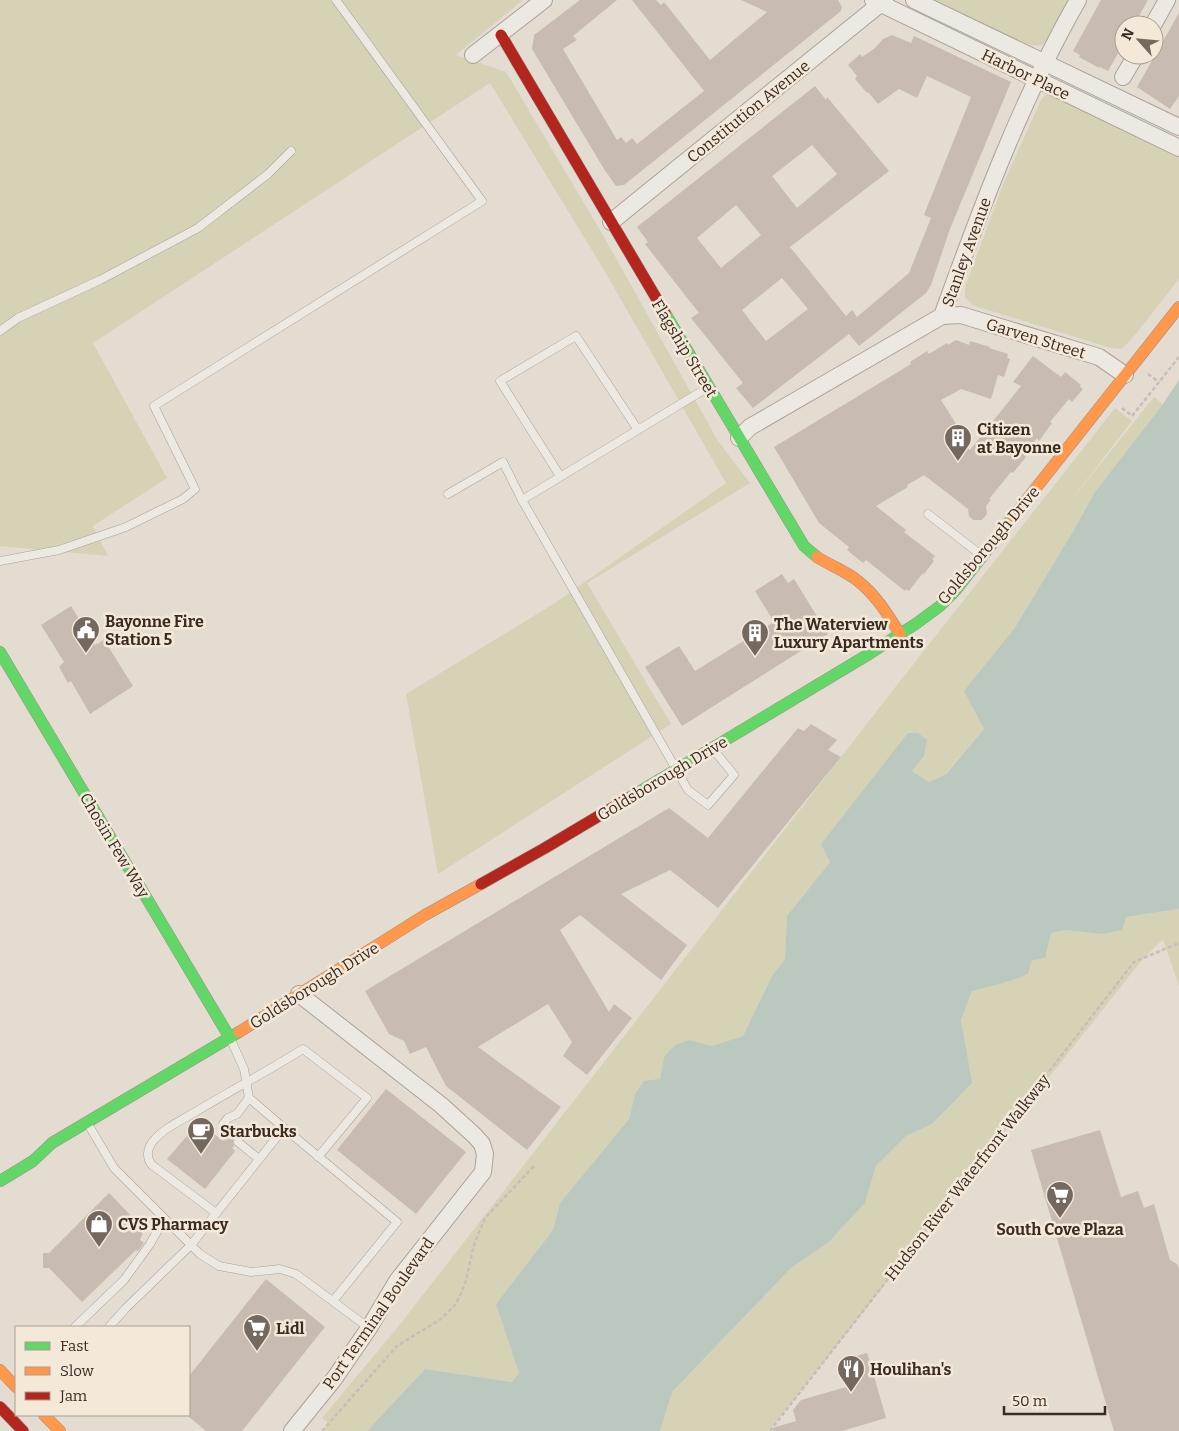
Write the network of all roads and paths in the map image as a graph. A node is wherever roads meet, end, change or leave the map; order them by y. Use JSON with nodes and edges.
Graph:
{"nodes":[{"id":1,"x":336,"y":0,"type":"edge"},
{"id":2,"x":544,"y":0,"type":"edge"},
{"id":3,"x":914,"y":0,"type":"edge"},
{"id":4,"x":1078,"y":0,"type":"edge"},
{"id":5,"x":1167,"y":0,"type":"edge"},
{"id":6,"x":880,"y":1,"type":"edge"},
{"id":7,"x":1159,"y":15,"type":"edge"},
{"id":8,"x":501,"y":34,"type":"junction"},
{"id":9,"x":473,"y":55,"type":"dead end"},
{"id":10,"x":1045,"y":62,"type":"junction"},
{"id":11,"x":1130,"y":65,"type":"edge"},
{"id":12,"x":1123,"y":77,"type":"dead end"},
{"id":13,"x":1037,"y":79,"type":"junction"},
{"id":14,"x":1179,"y":127,"type":"edge"},
{"id":15,"x":1179,"y":148,"type":"edge"},
{"id":16,"x":291,"y":152,"type":"dead end"},
{"id":17,"x":611,"y":222,"type":"junction"},
{"id":18,"x":1179,"y":307,"type":"edge"},
{"id":19,"x":942,"y":316,"type":"junction"},
{"id":20,"x":0,"y":331,"type":"edge"},
{"id":21,"x":1179,"y":356,"type":"edge"},
{"id":22,"x":1147,"y":374,"type":"dead end"},
{"id":23,"x":1125,"y":375,"type":"junction"},
{"id":24,"x":1159,"y":382,"type":"junction"},
{"id":25,"x":708,"y":387,"type":"junction"},
{"id":26,"x":1121,"y":408,"type":"dead end"},
{"id":27,"x":638,"y":430,"type":"junction"},
{"id":28,"x":739,"y":438,"type":"junction"},
{"id":29,"x":560,"y":476,"type":"junction"},
{"id":30,"x":448,"y":494,"type":"dead end"},
{"id":31,"x":522,"y":500,"type":"junction"},
{"id":32,"x":928,"y":514,"type":"dead end"},
{"id":33,"x":982,"y":556,"type":"junction"},
{"id":34,"x":0,"y":561,"type":"edge"},
{"id":35,"x":900,"y":634,"type":"junction"},
{"id":36,"x":0,"y":652,"type":"edge"},
{"id":37,"x":712,"y":748,"type":"junction"},
{"id":38,"x":676,"y":769,"type":"junction"},
{"id":39,"x":1179,"y":943,"type":"edge"},
{"id":40,"x":299,"y":994,"type":"junction"},
{"id":41,"x":230,"y":1038,"type":"junction"},
{"id":42,"x":246,"y":1081,"type":"junction"},
{"id":43,"x":249,"y":1098,"type":"junction"},
{"id":44,"x":87,"y":1122,"type":"junction"},
{"id":45,"x":284,"y":1128,"type":"junction"},
{"id":46,"x":228,"y":1134,"type":"dead end"},
{"id":47,"x":52,"y":1142,"type":"junction"},
{"id":48,"x":238,"y":1142,"type":"dead end"},
{"id":49,"x":28,"y":1150,"type":"dead end"},
{"id":50,"x":318,"y":1157,"type":"junction"},
{"id":51,"x":260,"y":1159,"type":"junction"},
{"id":52,"x":534,"y":1166,"type":"dead end"},
{"id":53,"x":0,"y":1182,"type":"edge"},
{"id":54,"x":216,"y":1214,"type":"junction"},
{"id":55,"x":164,"y":1219,"type":"junction"},
{"id":56,"x":190,"y":1245,"type":"junction"},
{"id":57,"x":333,"y":1301,"type":"junction"},
{"id":58,"x":76,"y":1326,"type":"edge"},
{"id":59,"x":110,"y":1326,"type":"edge"},
{"id":60,"x":369,"y":1328,"type":"junction"},
{"id":61,"x":0,"y":1370,"type":"edge"},
{"id":62,"x":15,"y":1385,"type":"edge"},
{"id":63,"x":0,"y":1407,"type":"edge"},
{"id":64,"x":45,"y":1416,"type":"edge"},
{"id":65,"x":23,"y":1431,"type":"edge"},
{"id":66,"x":60,"y":1431,"type":"edge"},
{"id":67,"x":292,"y":1431,"type":"edge"},
{"id":68,"x":322,"y":1431,"type":"edge"},
{"id":69,"x":770,"y":1431,"type":"edge"}],
"edges":[{"from":1,"to":34,"type":"lane"},
{"from":2,"to":8,"type":"street"},
{"from":3,"to":10,"type":"street","name":"Harbor Place"},
{"from":4,"to":10,"type":"street","name":"Stanley Avenue"},
{"from":5,"to":7,"type":"street"},
{"from":6,"to":13,"type":"street","name":"Harbor Place"},
{"from":6,"to":17,"type":"street","name":"Constitution Avenue"},
{"from":8,"to":9,"type":"street"},
{"from":8,"to":17,"type":"main road","name":"Flagship Street"},
{"from":10,"to":13,"type":"street","name":"Stanley Avenue"},
{"from":10,"to":14,"type":"street","name":"Harbor Place"},
{"from":11,"to":12,"type":"street"},
{"from":13,"to":15,"type":"street","name":"Harbor Place"},
{"from":13,"to":19,"type":"street","name":"Stanley Avenue"},
{"from":16,"to":20,"type":"lane"},
{"from":17,"to":25,"type":"main road","name":"Flagship Street"},
{"from":18,"to":23,"type":"main road","name":"Goldsborough Drive"},
{"from":19,"to":23,"type":"street","name":"Garven Street"},
{"from":19,"to":28,"type":"street","name":"Stanley Avenue"},
{"from":21,"to":24,"type":"path"},
{"from":22,"to":24,"type":"path"},
{"from":23,"to":33,"type":"main road","name":"Goldsborough Drive"},
{"from":24,"to":26,"type":"path"},
{"from":25,"to":27,"type":"lane"},
{"from":25,"to":28,"type":"main road","name":"Flagship Street"},
{"from":27,"to":29,"type":"lane"},
{"from":27,"to":29,"type":"lane"},
{"from":28,"to":35,"type":"main road","name":"Flagship Street"},
{"from":29,"to":31,"type":"lane"},
{"from":30,"to":31,"type":"lane"},
{"from":31,"to":38,"type":"lane"},
{"from":32,"to":33,"type":"lane"},
{"from":33,"to":35,"type":"main road","name":"Goldsborough Drive"},
{"from":35,"to":37,"type":"main road","name":"Goldsborough Drive"},
{"from":36,"to":41,"type":"main road","name":"Chosin Few Way"},
{"from":37,"to":38,"type":"main road","name":"Goldsborough Drive"},
{"from":37,"to":38,"type":"lane"},
{"from":38,"to":40,"type":"main road","name":"Goldsborough Drive"},
{"from":39,"to":69,"type":"path","name":"Hudson River Waterfront Walkway"},
{"from":40,"to":41,"type":"main road","name":"Goldsborough Drive"},
{"from":40,"to":60,"type":"street","name":"Port Terminal Boulevard"},
{"from":41,"to":42,"type":"lane"},
{"from":41,"to":44,"type":"main road","name":"Goldsborough Drive"},
{"from":42,"to":43,"type":"lane"},
{"from":42,"to":50,"type":"lane"},
{"from":42,"to":54,"type":"lane"},
{"from":43,"to":45,"type":"lane"},
{"from":43,"to":46,"type":"lane"},
{"from":44,"to":47,"type":"main road","name":"Goldsborough Drive"},
{"from":44,"to":55,"type":"lane"},
{"from":45,"to":50,"type":"lane"},
{"from":45,"to":51,"type":"lane"},
{"from":47,"to":49,"type":"main road","name":"Goldsborough Drive"},
{"from":47,"to":53,"type":"main road","name":"Goldsborough Drive"},
{"from":48,"to":51,"type":"lane"},
{"from":50,"to":57,"type":"lane"},
{"from":51,"to":54,"type":"lane"},
{"from":52,"to":68,"type":"path"},
{"from":54,"to":56,"type":"lane"},
{"from":55,"to":56,"type":"lane"},
{"from":55,"to":58,"type":"lane"},
{"from":56,"to":57,"type":"lane"},
{"from":56,"to":59,"type":"lane"},
{"from":57,"to":60,"type":"lane"},
{"from":60,"to":67,"type":"street","name":"Port Terminal Boulevard"},
{"from":61,"to":62,"type":"main road"},
{"from":63,"to":65,"type":"main road"},
{"from":64,"to":66,"type":"main road"}]}
